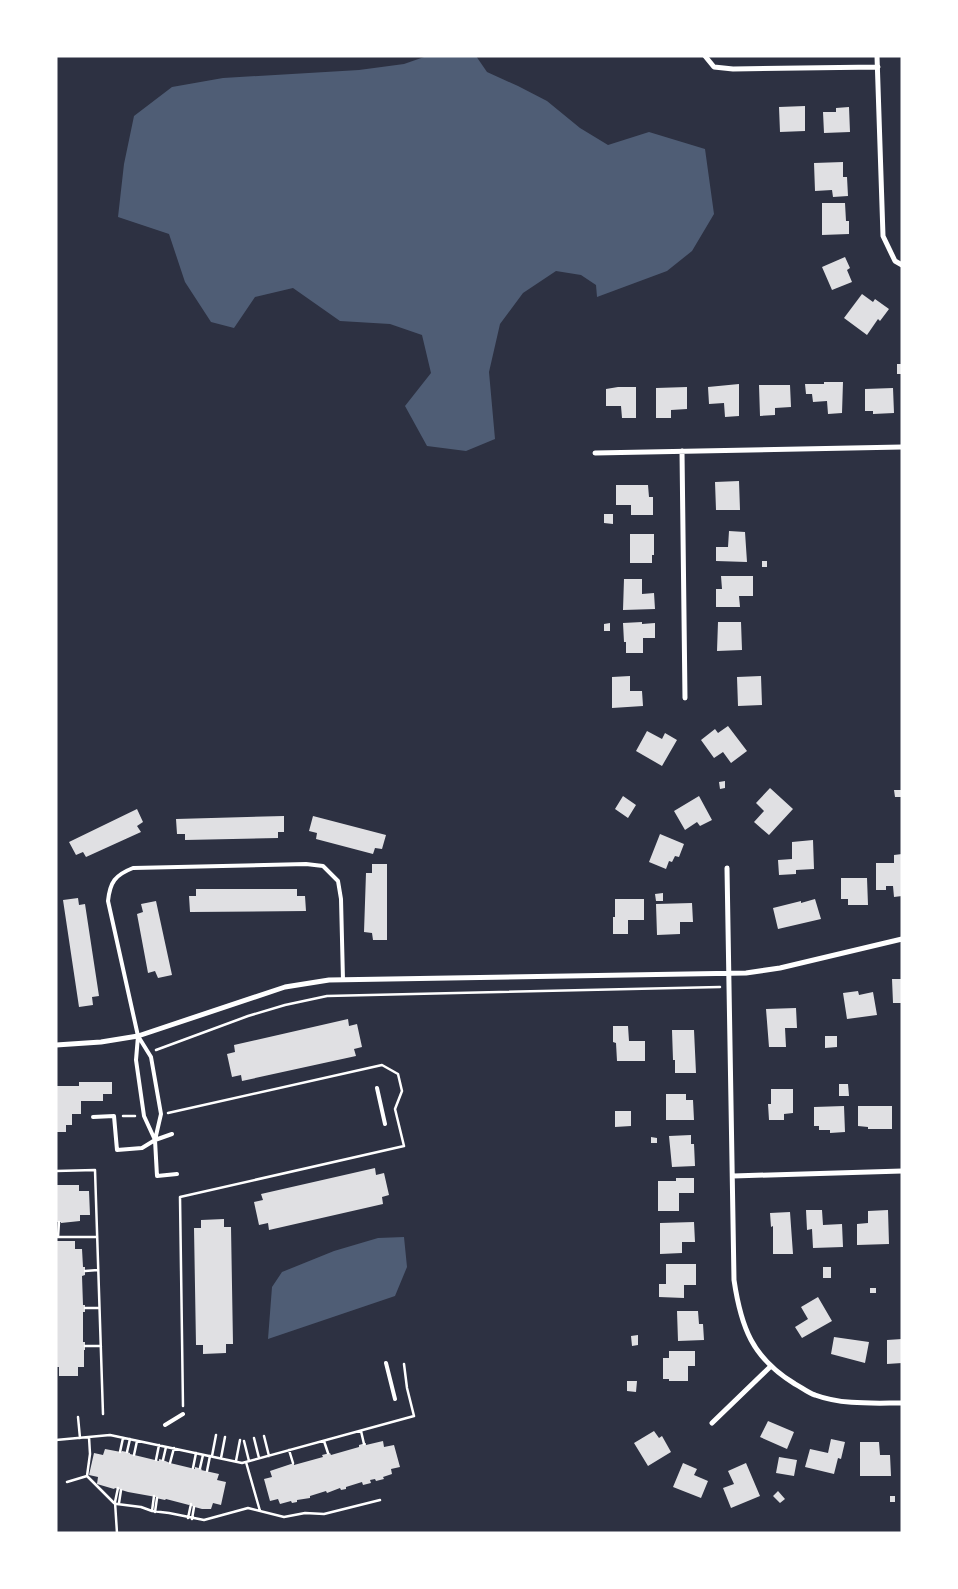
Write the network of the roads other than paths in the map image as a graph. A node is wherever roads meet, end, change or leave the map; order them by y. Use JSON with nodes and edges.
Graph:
{"nodes":[{"id":1,"x":705,"y":56,"type":"edge"},
{"id":2,"x":877,"y":56,"type":"edge"},
{"id":3,"x":878,"y":67,"type":"junction"},
{"id":4,"x":902,"y":265,"type":"edge"},
{"id":5,"x":902,"y":447,"type":"edge"},
{"id":6,"x":682,"y":451,"type":"junction"},
{"id":7,"x":595,"y":453,"type":"dead end"},
{"id":8,"x":685,"y":698,"type":"dead end"},
{"id":9,"x":727,"y":868,"type":"dead end"},
{"id":10,"x":902,"y":939,"type":"edge"},
{"id":11,"x":729,"y":973,"type":"junction"},
{"id":12,"x":343,"y":980,"type":"junction"},
{"id":13,"x":138,"y":1036,"type":"junction"},
{"id":14,"x":56,"y":1045,"type":"edge"},
{"id":15,"x":377,"y":1088,"type":"dead end"},
{"id":16,"x":93,"y":1117,"type":"dead end"},
{"id":17,"x":385,"y":1124,"type":"dead end"},
{"id":18,"x":172,"y":1134,"type":"dead end"},
{"id":19,"x":155,"y":1140,"type":"junction"},
{"id":20,"x":902,"y":1171,"type":"edge"},
{"id":21,"x":177,"y":1174,"type":"dead end"},
{"id":22,"x":733,"y":1176,"type":"junction"},
{"id":23,"x":386,"y":1363,"type":"dead end"},
{"id":24,"x":771,"y":1366,"type":"junction"},
{"id":25,"x":395,"y":1399,"type":"dead end"},
{"id":26,"x":902,"y":1403,"type":"edge"},
{"id":27,"x":183,"y":1414,"type":"road end"},
{"id":28,"x":712,"y":1423,"type":"dead end"},
{"id":29,"x":165,"y":1425,"type":"dead end"}],
"edges":[{"from":1,"to":3,"type":"street"},
{"from":2,"to":3,"type":"street"},
{"from":3,"to":4,"type":"street"},
{"from":5,"to":6,"type":"street"},
{"from":6,"to":7,"type":"street"},
{"from":6,"to":8,"type":"street"},
{"from":9,"to":11,"type":"street"},
{"from":10,"to":11,"type":"street"},
{"from":11,"to":12,"type":"street"},
{"from":11,"to":22,"type":"street"},
{"from":12,"to":13,"type":"street"},
{"from":12,"to":13,"type":"lane"},
{"from":13,"to":14,"type":"street"},
{"from":13,"to":19,"type":"lane"},
{"from":13,"to":19,"type":"lane"},
{"from":15,"to":17,"type":"lane"},
{"from":16,"to":19,"type":"lane"},
{"from":18,"to":19,"type":"lane"},
{"from":19,"to":21,"type":"lane"},
{"from":20,"to":22,"type":"street"},
{"from":22,"to":24,"type":"street"},
{"from":23,"to":25,"type":"lane"},
{"from":24,"to":26,"type":"street"},
{"from":24,"to":28,"type":"street"},
{"from":27,"to":29,"type":"lane"}]}
